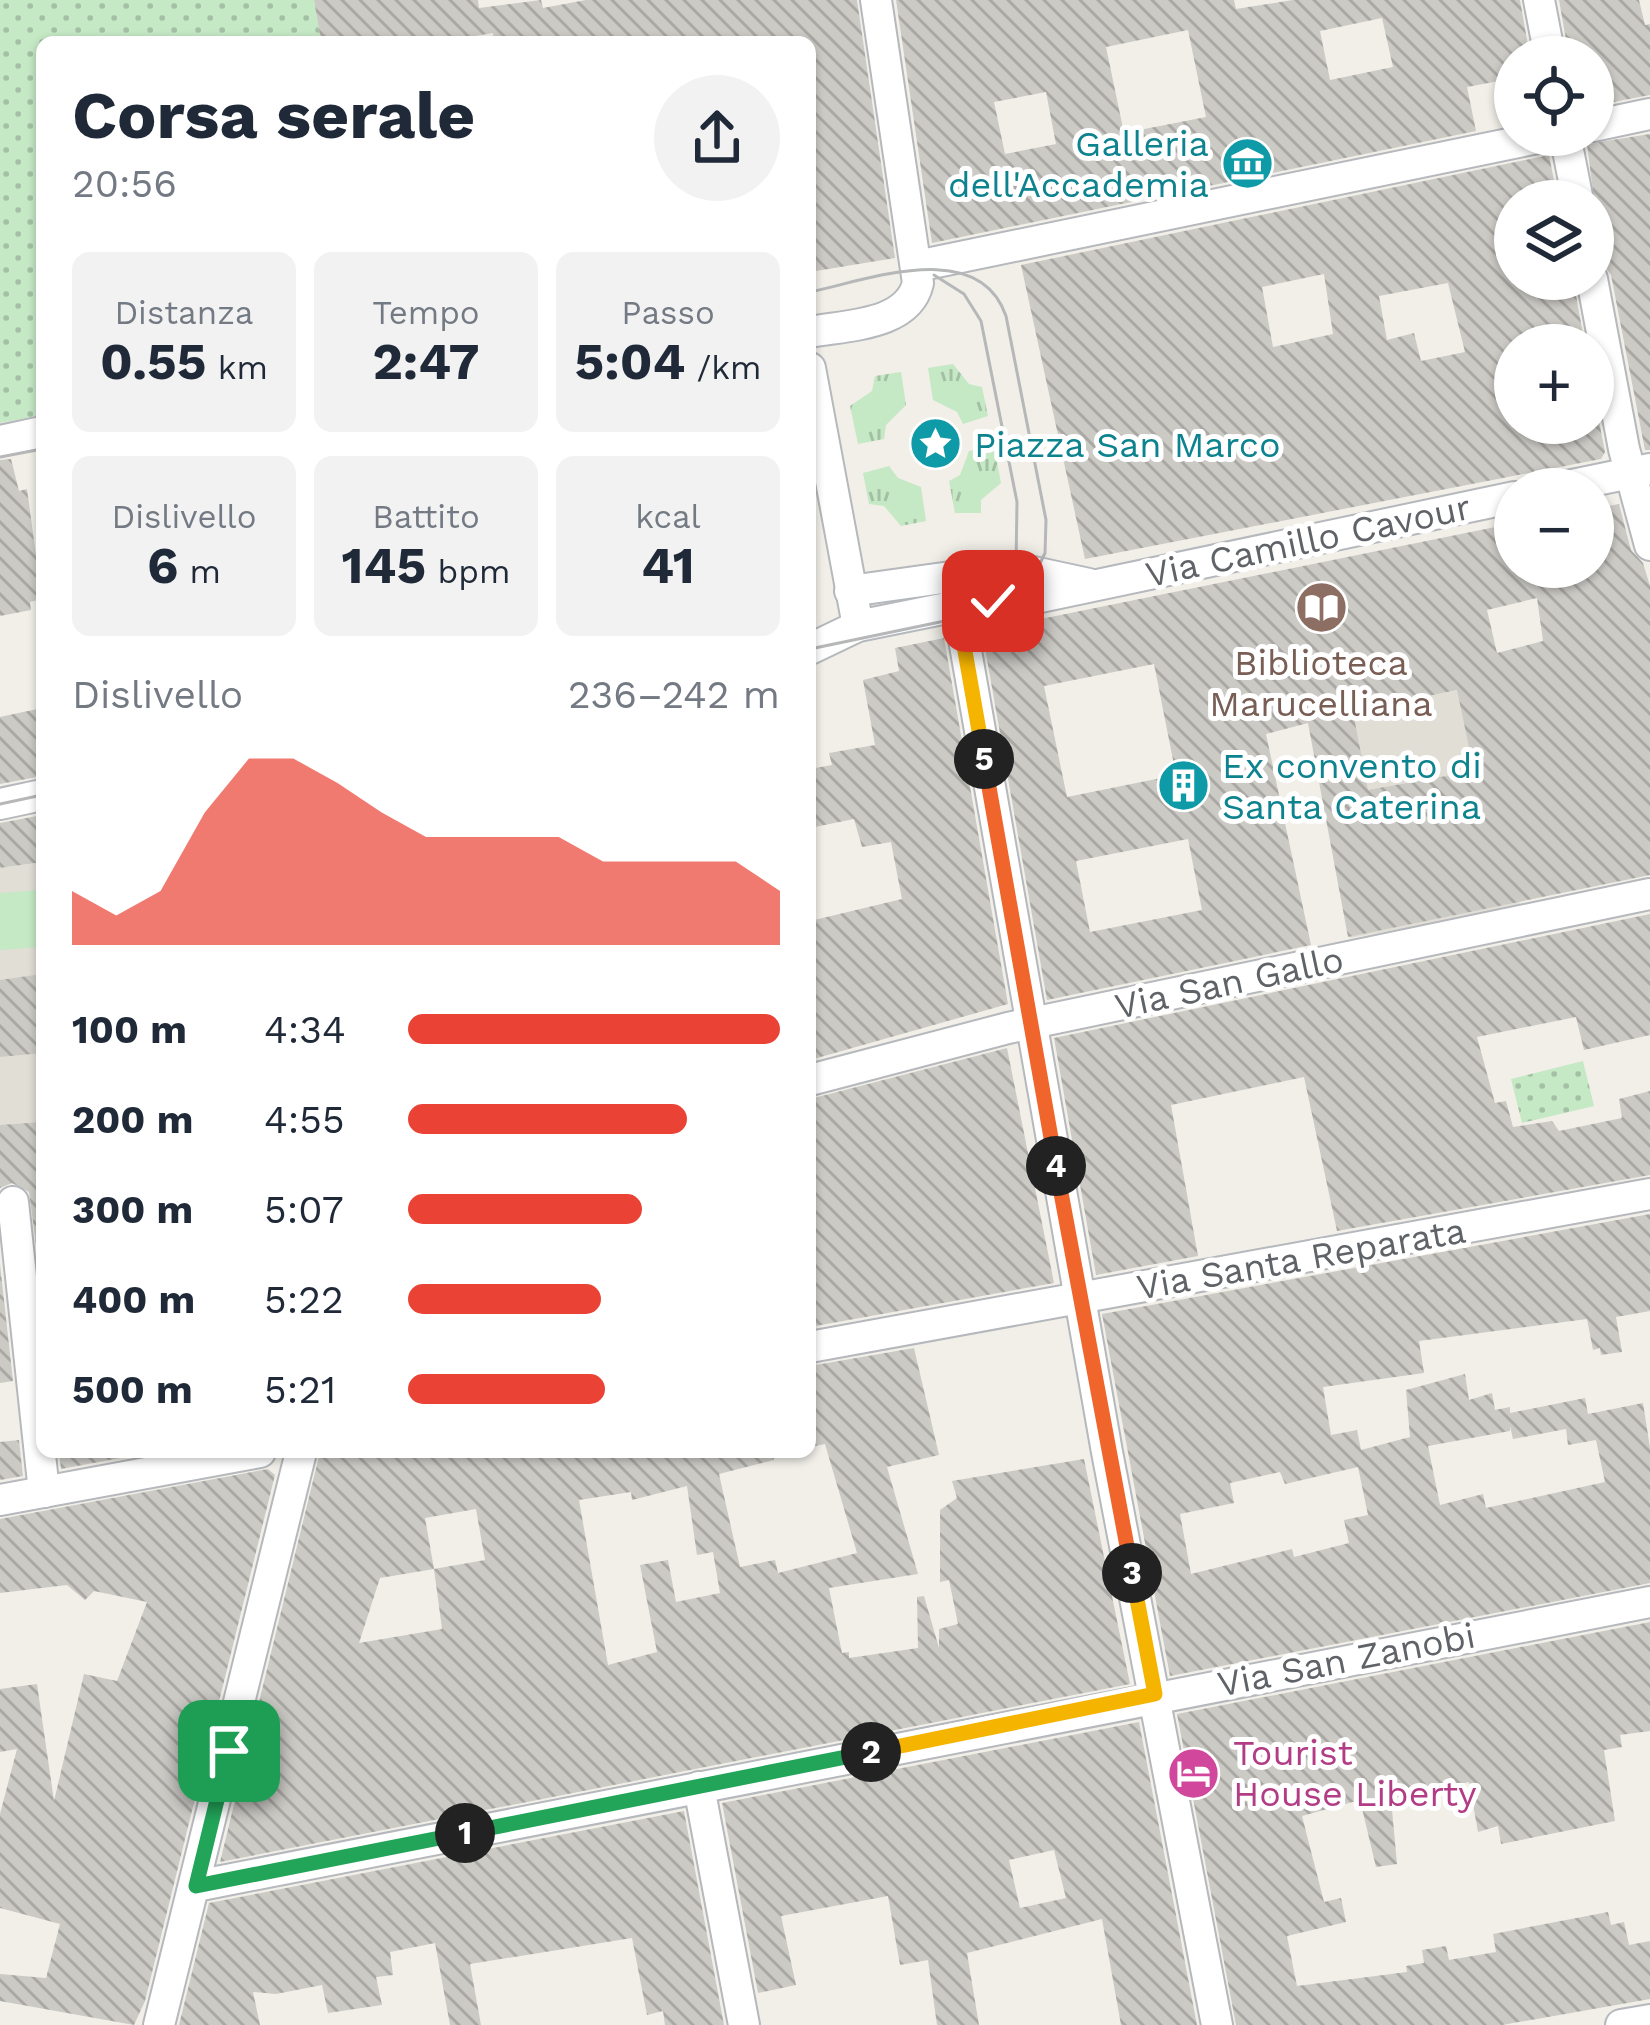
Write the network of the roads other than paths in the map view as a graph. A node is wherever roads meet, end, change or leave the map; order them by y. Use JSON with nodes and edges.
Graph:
{"nodes":[{"id":1,"x":876,"y":0,"type":"edge"},
{"id":2,"x":1540,"y":0,"type":"edge"},
{"id":3,"x":1546,"y":36,"type":"edge"},
{"id":4,"x":1650,"y":114,"type":"edge"},
{"id":5,"x":1614,"y":122,"type":"edge"},
{"id":6,"x":1494,"y":147,"type":"edge"},
{"id":7,"x":916,"y":262,"type":"junction"},
{"id":8,"x":1597,"y":300,"type":"edge"},
{"id":9,"x":816,"y":330,"type":"edge"},
{"id":10,"x":816,"y":401,"type":"edge"},
{"id":11,"x":36,"y":433,"type":"edge"},
{"id":12,"x":0,"y":441,"type":"edge"},
{"id":13,"x":1640,"y":471,"type":"edge"},
{"id":14,"x":1494,"y":501,"type":"edge"},
{"id":15,"x":1650,"y":545,"type":"edge"},
{"id":16,"x":850,"y":591,"type":"junction"},
{"id":17,"x":957,"y":606,"type":"junction"},
{"id":18,"x":858,"y":626,"type":"junction"},
{"id":19,"x":818,"y":646,"type":"edge"},
{"id":20,"x":36,"y":796,"type":"edge"},
{"id":21,"x":0,"y":804,"type":"edge"},
{"id":22,"x":1650,"y":893,"type":"edge"},
{"id":23,"x":1030,"y":1023,"type":"junction"},
{"id":24,"x":816,"y":1078,"type":"edge"},
{"id":25,"x":1650,"y":1194,"type":"edge"},
{"id":26,"x":18,"y":1201,"type":"edge"},
{"id":27,"x":1080,"y":1300,"type":"junction"},
{"id":28,"x":816,"y":1346,"type":"edge"},
{"id":29,"x":36,"y":1402,"type":"edge"},
{"id":30,"x":41,"y":1458,"type":"edge"},
{"id":31,"x":228,"y":1458,"type":"edge"},
{"id":32,"x":301,"y":1458,"type":"edge"},
{"id":33,"x":44,"y":1492,"type":"junction"},
{"id":34,"x":0,"y":1500,"type":"edge"},
{"id":35,"x":1650,"y":1602,"type":"edge"},
{"id":36,"x":1155,"y":1694,"type":"junction"},
{"id":37,"x":698,"y":1786,"type":"junction"},
{"id":38,"x":196,"y":1886,"type":"junction"},
{"id":39,"x":1650,"y":2020,"type":"edge"},
{"id":40,"x":159,"y":2025,"type":"edge"},
{"id":41,"x":744,"y":2025,"type":"edge"},
{"id":42,"x":1216,"y":2025,"type":"edge"},
{"id":43,"x":1621,"y":2025,"type":"edge"}],
"edges":[{"from":1,"to":7,"type":"street"},
{"from":2,"to":3,"type":"street"},
{"from":4,"to":5,"type":"street"},
{"from":6,"to":7,"type":"street"},
{"from":7,"to":9,"type":"street"},
{"from":8,"to":13,"type":"street"},
{"from":10,"to":16,"type":"street"},
{"from":11,"to":12,"type":"street"},
{"from":13,"to":15,"type":"street"},
{"from":14,"to":17,"type":"street","name":"Via Camillo Cavour"},
{"from":16,"to":17,"type":"street"},
{"from":16,"to":18,"type":"street"},
{"from":17,"to":18,"type":"street"},
{"from":17,"to":23,"type":"street"},
{"from":18,"to":19,"type":"street"},
{"from":20,"to":21,"type":"street"},
{"from":22,"to":23,"type":"street","name":"Via San Gallo"},
{"from":23,"to":24,"type":"street","name":"Via San Gallo"},
{"from":23,"to":27,"type":"street"},
{"from":25,"to":27,"type":"street","name":"Via Santa Reparata"},
{"from":26,"to":29,"type":"street"},
{"from":27,"to":28,"type":"street","name":"Via Santa Reparata"},
{"from":27,"to":36,"type":"street"},
{"from":30,"to":33,"type":"street"},
{"from":31,"to":33,"type":"street"},
{"from":32,"to":38,"type":"street"},
{"from":33,"to":34,"type":"street"},
{"from":35,"to":36,"type":"street","name":"Via San Zanobi"},
{"from":36,"to":37,"type":"street","name":"Via San Zanobi"},
{"from":36,"to":42,"type":"street"},
{"from":37,"to":38,"type":"street","name":"Via San Zanobi"},
{"from":37,"to":41,"type":"street"},
{"from":38,"to":40,"type":"street"},
{"from":39,"to":43,"type":"street"}]}
